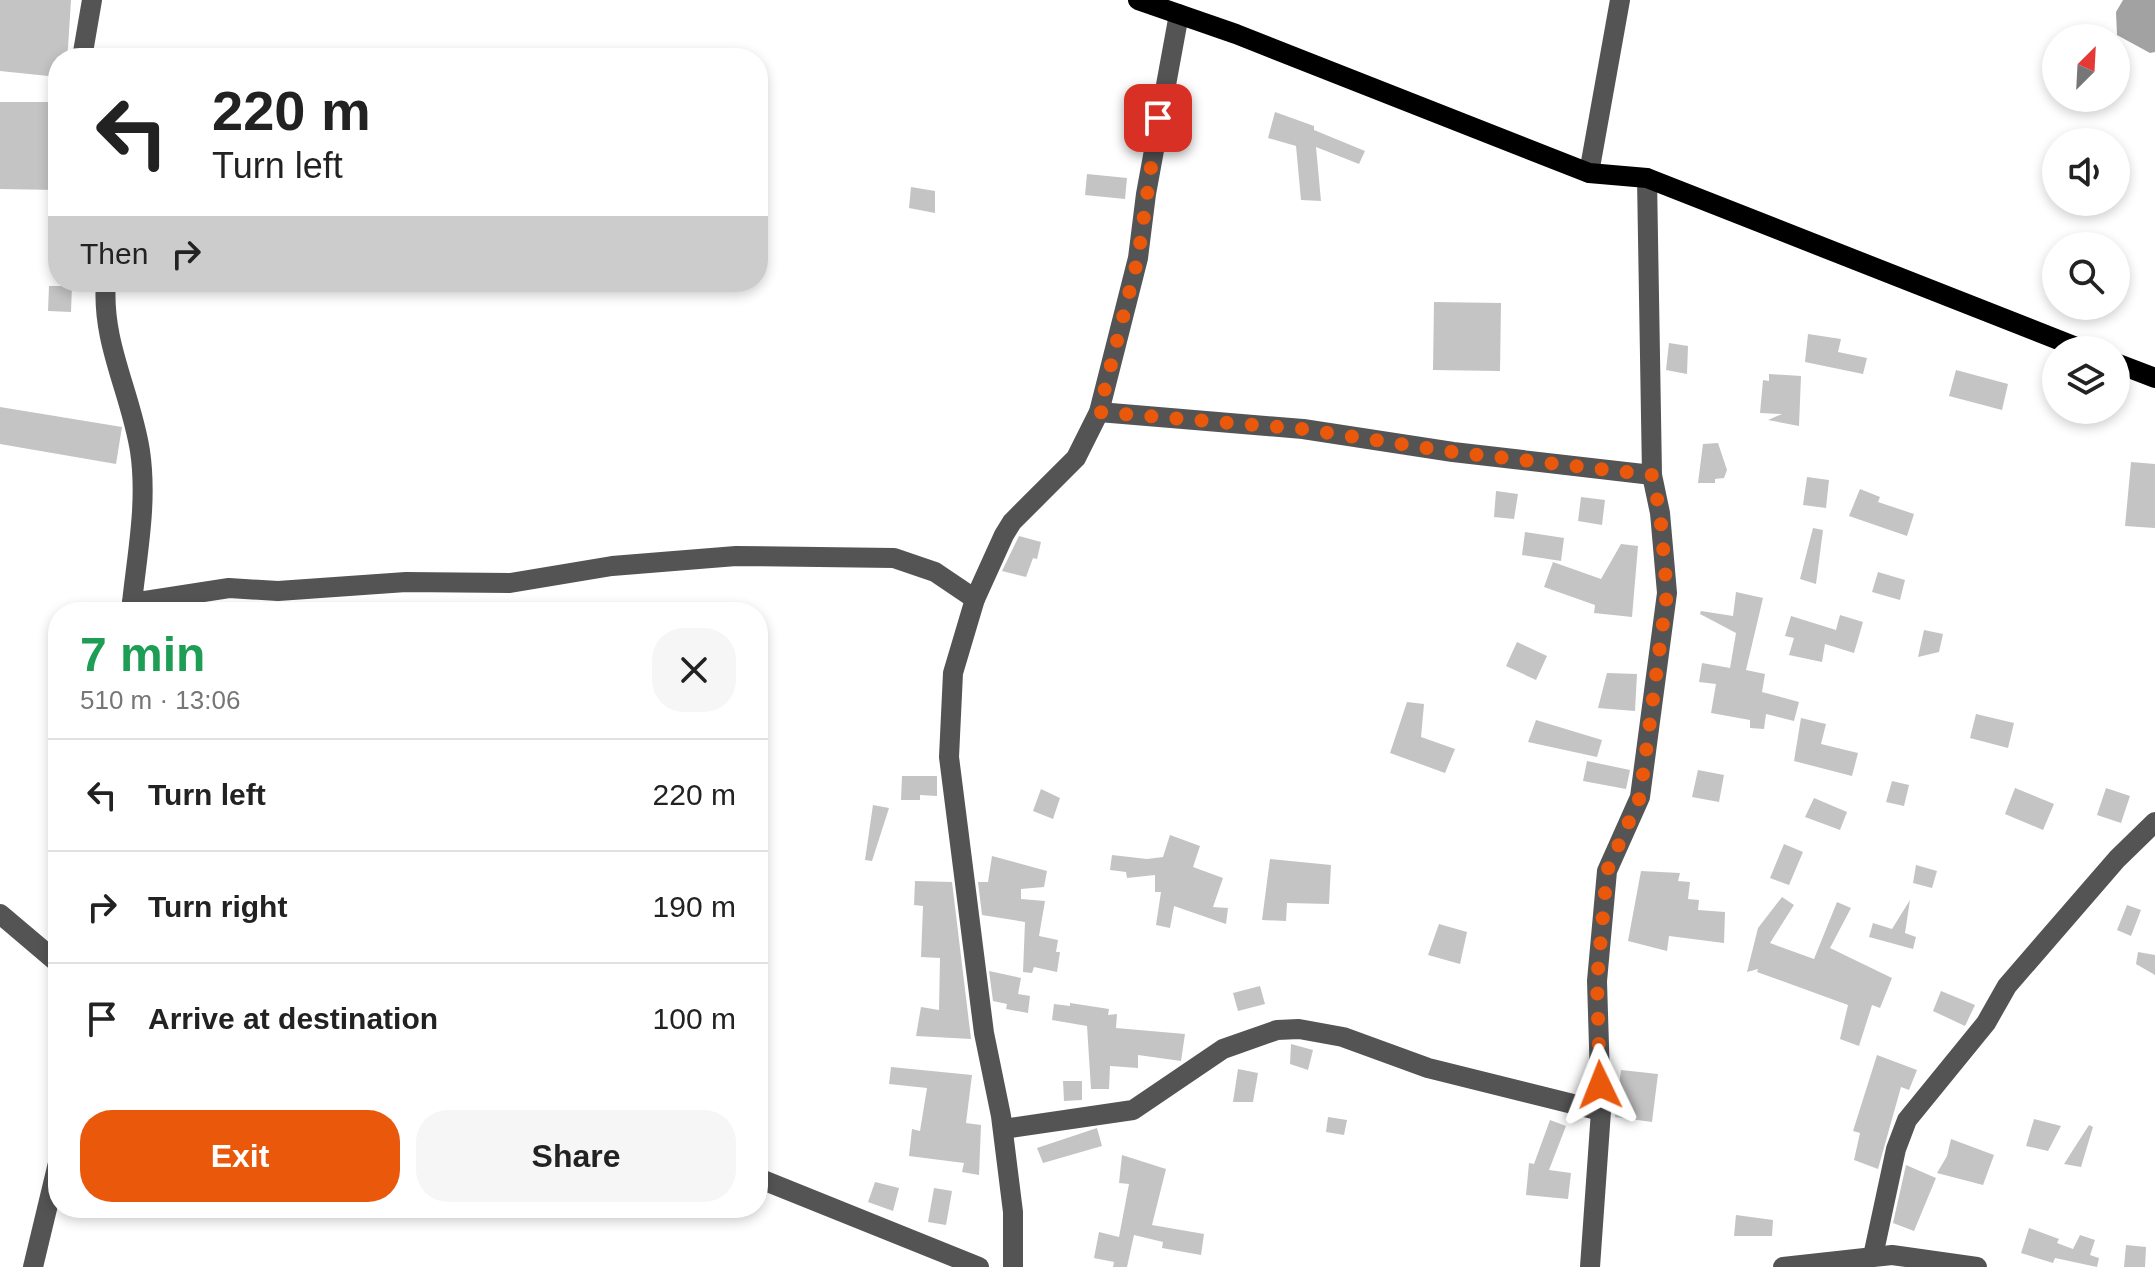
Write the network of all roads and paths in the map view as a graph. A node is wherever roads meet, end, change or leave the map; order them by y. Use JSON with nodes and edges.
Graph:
{"nodes":[{"id":1,"x":92,"y":0,"type":"edge"},
{"id":2,"x":1138,"y":0,"type":"edge"},
{"id":3,"x":1620,"y":0,"type":"edge"},
{"id":4,"x":1179,"y":14,"type":"junction"},
{"id":5,"x":84,"y":48,"type":"edge"},
{"id":6,"x":1589,"y":173,"type":"junction"},
{"id":7,"x":1647,"y":178,"type":"junction"},
{"id":8,"x":106,"y":292,"type":"edge"},
{"id":9,"x":2048,"y":336,"type":"edge"},
{"id":10,"x":2130,"y":368,"type":"edge"},
{"id":11,"x":2155,"y":378,"type":"edge"},
{"id":12,"x":1099,"y":412,"type":"junction"},
{"id":13,"x":1652,"y":475,"type":"junction"},
{"id":14,"x":975,"y":599,"type":"junction"},
{"id":15,"x":133,"y":602,"type":"edge"},
{"id":16,"x":161,"y":602,"type":"edge"},
{"id":17,"x":2155,"y":822,"type":"edge"},
{"id":18,"x":0,"y":914,"type":"edge"},
{"id":19,"x":48,"y":955,"type":"edge"},
{"id":20,"x":1601,"y":1111,"type":"junction"},
{"id":21,"x":1003,"y":1129,"type":"junction"},
{"id":22,"x":768,"y":1182,"type":"edge"},
{"id":23,"x":48,"y":1205,"type":"edge"},
{"id":24,"x":1873,"y":1256,"type":"junction"},
{"id":25,"x":33,"y":1267,"type":"edge"},
{"id":26,"x":979,"y":1267,"type":"edge"},
{"id":27,"x":1013,"y":1267,"type":"edge"},
{"id":28,"x":1590,"y":1267,"type":"edge"},
{"id":29,"x":1783,"y":1267,"type":"edge"},
{"id":30,"x":1977,"y":1267,"type":"edge"}],
"edges":[{"from":1,"to":5,"type":"street"},
{"from":2,"to":4,"type":"main road"},
{"from":3,"to":6,"type":"street"},
{"from":4,"to":6,"type":"main road"},
{"from":4,"to":12,"type":"street"},
{"from":6,"to":7,"type":"main road"},
{"from":7,"to":9,"type":"main road"},
{"from":7,"to":13,"type":"street"},
{"from":8,"to":15,"type":"street"},
{"from":10,"to":11,"type":"main road"},
{"from":12,"to":13,"type":"street"},
{"from":12,"to":14,"type":"street"},
{"from":13,"to":20,"type":"street"},
{"from":14,"to":16,"type":"street"},
{"from":14,"to":21,"type":"street"},
{"from":17,"to":24,"type":"street"},
{"from":18,"to":19,"type":"street"},
{"from":20,"to":21,"type":"street"},
{"from":20,"to":28,"type":"street"},
{"from":21,"to":27,"type":"street"},
{"from":22,"to":26,"type":"street"},
{"from":23,"to":25,"type":"street"},
{"from":24,"to":29,"type":"street"},
{"from":24,"to":30,"type":"street"}]}
